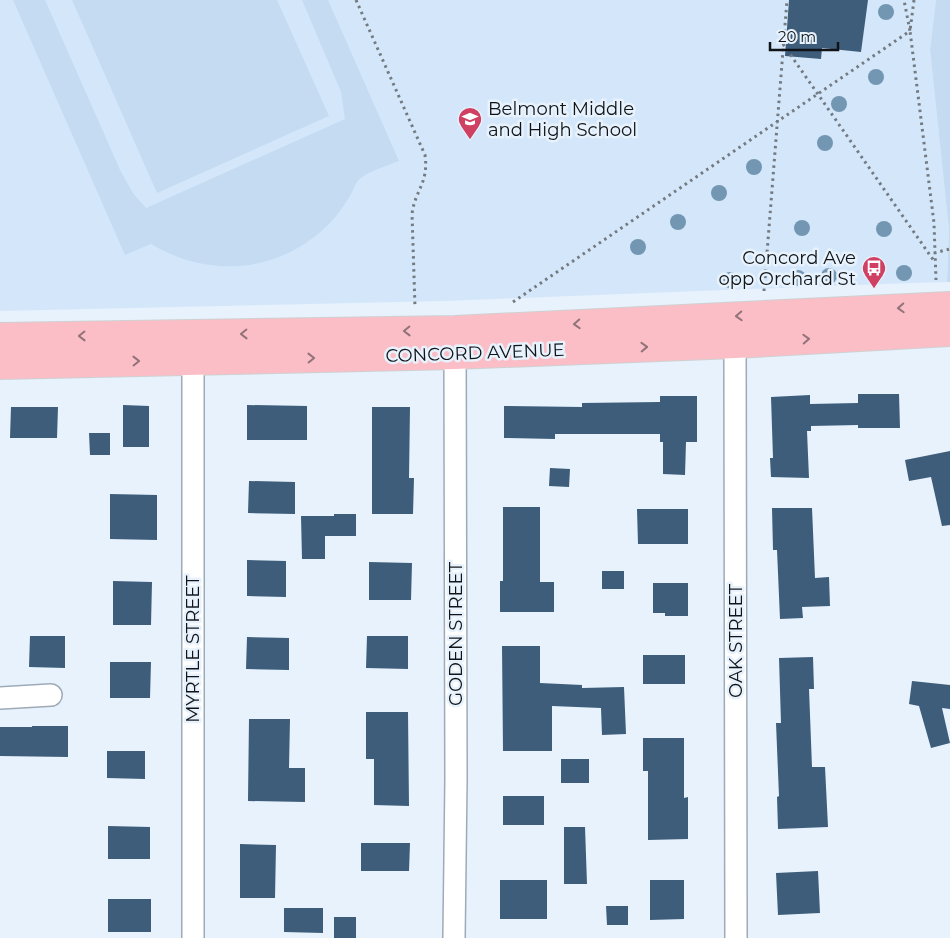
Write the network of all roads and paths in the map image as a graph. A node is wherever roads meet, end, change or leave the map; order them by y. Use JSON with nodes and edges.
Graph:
{"nodes":[{"id":1,"x":356,"y":0,"type":"edge"},
{"id":2,"x":786,"y":0,"type":"edge"},
{"id":3,"x":904,"y":0,"type":"edge"},
{"id":4,"x":914,"y":0,"type":"edge"},
{"id":5,"x":910,"y":31,"type":"junction"},
{"id":6,"x":783,"y":44,"type":"junction"},
{"id":7,"x":818,"y":94,"type":"junction"},
{"id":8,"x":777,"y":122,"type":"junction"},
{"id":9,"x":950,"y":249,"type":"edge"},
{"id":10,"x":934,"y":253,"type":"junction"},
{"id":11,"x":934,"y":261,"type":"junction"},
{"id":12,"x":936,"y":280,"type":"dead end"},
{"id":13,"x":764,"y":291,"type":"dead end"},
{"id":14,"x":512,"y":302,"type":"dead end"},
{"id":15,"x":950,"y":306,"type":"edge"},
{"id":16,"x":415,"y":307,"type":"dead end"},
{"id":17,"x":950,"y":332,"type":"edge"},
{"id":18,"x":0,"y":337,"type":"edge"},
{"id":19,"x":455,"y":343,"type":"junction"},
{"id":20,"x":735,"y":344,"type":"junction"},
{"id":21,"x":193,"y":360,"type":"junction"},
{"id":22,"x":0,"y":364,"type":"edge"},
{"id":23,"x":51,"y":695,"type":"dead end"},
{"id":24,"x":0,"y":698,"type":"edge"},
{"id":25,"x":193,"y":938,"type":"edge"},
{"id":26,"x":454,"y":938,"type":"edge"},
{"id":27,"x":736,"y":938,"type":"edge"}],
"edges":[{"from":1,"to":16,"type":"path"},
{"from":2,"to":6,"type":"path"},
{"from":3,"to":5,"type":"path"},
{"from":4,"to":5,"type":"path"},
{"from":5,"to":7,"type":"path"},
{"from":5,"to":10,"type":"path"},
{"from":6,"to":7,"type":"path"},
{"from":6,"to":8,"type":"path"},
{"from":7,"to":8,"type":"path"},
{"from":7,"to":11,"type":"path"},
{"from":8,"to":13,"type":"path"},
{"from":8,"to":14,"type":"path"},
{"from":9,"to":10,"type":"path"},
{"from":10,"to":11,"type":"path"},
{"from":11,"to":12,"type":"path"},
{"from":15,"to":19,"type":"main road","name":"CONCORD AVENUE","one_way":true},
{"from":20,"to":17,"type":"main road","name":"CONCORD AVENUE","one_way":true},
{"from":19,"to":18,"type":"main road","name":"CONCORD AVENUE","one_way":true},
{"from":19,"to":20,"type":"main road","name":"CONCORD AVENUE","one_way":true},
{"from":21,"to":19,"type":"main road","name":"CONCORD AVENUE","one_way":true},
{"from":19,"to":26,"type":"street","name":"GODEN STREET"},
{"from":20,"to":27,"type":"street","name":"OAK STREET"},
{"from":22,"to":21,"type":"main road","name":"CONCORD AVENUE","one_way":true},
{"from":21,"to":25,"type":"street","name":"MYRTLE STREET"},
{"from":23,"to":24,"type":"street"}]}
